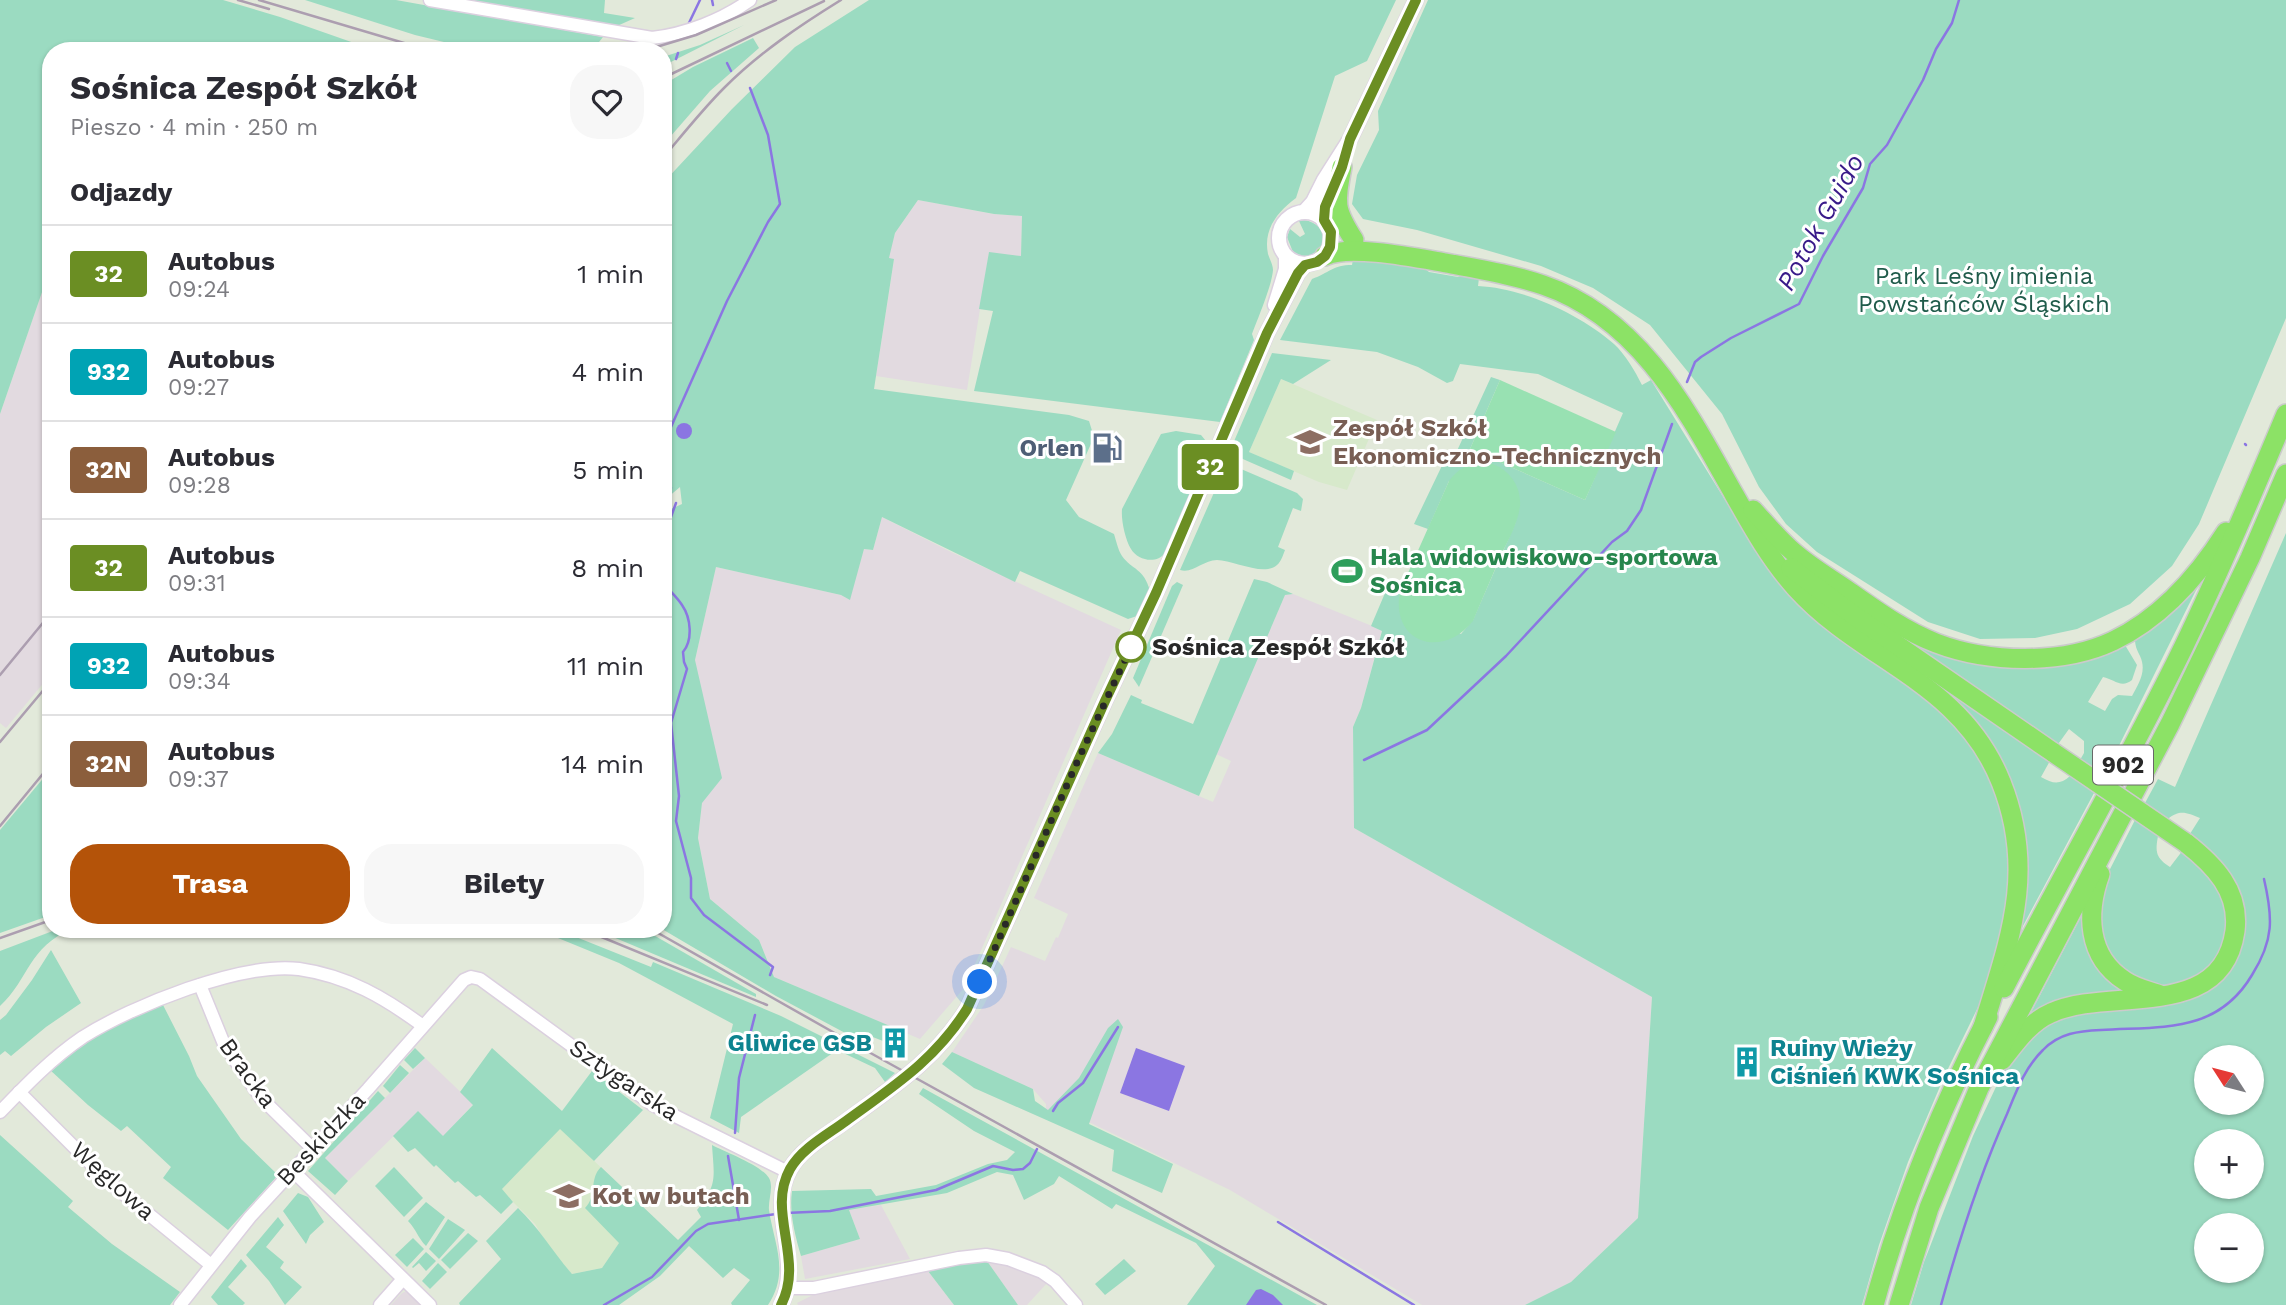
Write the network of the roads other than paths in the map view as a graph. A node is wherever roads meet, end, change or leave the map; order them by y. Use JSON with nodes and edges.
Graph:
{"nodes":[{"id":1,"x":430,"y":0,"type":"edge"},
{"id":2,"x":750,"y":0,"type":"edge"},
{"id":3,"x":1416,"y":0,"type":"edge"},
{"id":4,"x":1350,"y":139,"type":"junction"},
{"id":5,"x":1342,"y":167,"type":"junction"},
{"id":6,"x":1304,"y":212,"type":"junction"},
{"id":7,"x":1328,"y":226,"type":"junction"},
{"id":8,"x":1354,"y":240,"type":"junction"},
{"id":9,"x":1390,"y":253,"type":"junction"},
{"id":10,"x":1325,"y":256,"type":"junction"},
{"id":11,"x":1286,"y":257,"type":"junction"},
{"id":12,"x":1305,"y":265,"type":"junction"},
{"id":13,"x":1267,"y":333,"type":"junction"},
{"id":14,"x":2286,"y":414,"type":"edge"},
{"id":15,"x":2286,"y":474,"type":"edge"},
{"id":16,"x":2259,"y":477,"type":"junction"},
{"id":17,"x":1726,"y":480,"type":"junction"},
{"id":18,"x":1765,"y":545,"type":"junction"},
{"id":19,"x":2120,"y":818,"type":"junction"},
{"id":20,"x":467,"y":978,"type":"joint"},
{"id":21,"x":200,"y":985,"type":"junction"},
{"id":22,"x":2161,"y":995,"type":"junction"},
{"id":23,"x":423,"y":1026,"type":"junction"},
{"id":24,"x":1983,"y":1027,"type":"junction"},
{"id":25,"x":1979,"y":1088,"type":"junction"},
{"id":26,"x":19,"y":1092,"type":"junction"},
{"id":27,"x":0,"y":1112,"type":"edge"},
{"id":28,"x":313,"y":1149,"type":"junction"},
{"id":29,"x":293,"y":1171,"type":"junction"},
{"id":30,"x":788,"y":1172,"type":"junction"},
{"id":31,"x":211,"y":1265,"type":"junction"},
{"id":32,"x":403,"y":1279,"type":"junction"},
{"id":33,"x":788,"y":1288,"type":"junction"},
{"id":34,"x":180,"y":1305,"type":"edge"},
{"id":35,"x":380,"y":1305,"type":"edge"},
{"id":36,"x":430,"y":1305,"type":"edge"},
{"id":37,"x":781,"y":1305,"type":"edge"},
{"id":38,"x":1076,"y":1305,"type":"edge"},
{"id":39,"x":1874,"y":1305,"type":"edge"},
{"id":40,"x":1899,"y":1305,"type":"edge"}],
"edges":[{"from":1,"to":2,"type":"street"},
{"from":3,"to":4,"type":"street"},
{"from":4,"to":5,"type":"street"},
{"from":4,"to":6,"type":"street"},
{"from":5,"to":7,"type":"street"},
{"from":5,"to":8,"type":"main road"},
{"from":6,"to":7,"type":"street"},
{"from":6,"to":11,"type":"street"},
{"from":7,"to":8,"type":"main road"},
{"from":7,"to":10,"type":"street"},
{"from":8,"to":9,"type":"main road"},
{"from":9,"to":10,"type":"main road"},
{"from":9,"to":17,"type":"main road"},
{"from":10,"to":12,"type":"street"},
{"from":11,"to":12,"type":"street"},
{"from":11,"to":13,"type":"street"},
{"from":12,"to":13,"type":"street"},
{"from":13,"to":30,"type":"street"},
{"from":14,"to":16,"type":"main road","number":"902"},
{"from":15,"to":19,"type":"main road","number":"902"},
{"from":16,"to":17,"type":"main road"},
{"from":16,"to":24,"type":"main road","number":"902"},
{"from":17,"to":18,"type":"main road"},
{"from":18,"to":22,"type":"main road","bridge":true},
{"from":18,"to":24,"type":"main road"},
{"from":19,"to":22,"type":"main road"},
{"from":19,"to":25,"type":"main road","number":"902"},
{"from":20,"to":23,"type":"street","name":"Beskidzka"},
{"from":20,"to":30,"type":"street","name":"Sztygarska"},
{"from":21,"to":23,"type":"street"},
{"from":21,"to":26,"type":"street"},
{"from":21,"to":28,"type":"street","name":"Bracka"},
{"from":22,"to":25,"type":"main road"},
{"from":23,"to":28,"type":"street","name":"Beskidzka"},
{"from":24,"to":39,"type":"main road","number":"902"},
{"from":25,"to":40,"type":"main road","number":"902"},
{"from":26,"to":27,"type":"street"},
{"from":26,"to":31,"type":"street","name":"Węglowa"},
{"from":28,"to":29,"type":"street","name":"Beskidzka"},
{"from":29,"to":31,"type":"street","name":"Beskidzka"},
{"from":29,"to":32,"type":"street"},
{"from":30,"to":33,"type":"street"},
{"from":31,"to":34,"type":"street","name":"Beskidzka"},
{"from":32,"to":35,"type":"street"},
{"from":32,"to":36,"type":"street"},
{"from":33,"to":37,"type":"street"},
{"from":33,"to":38,"type":"street"}]}
